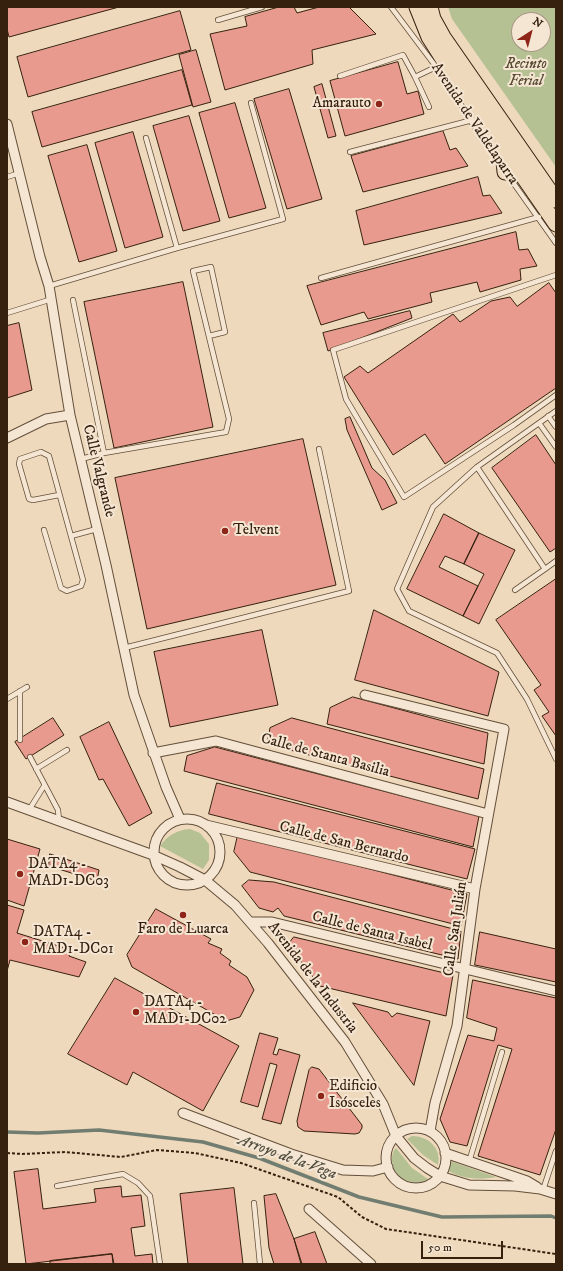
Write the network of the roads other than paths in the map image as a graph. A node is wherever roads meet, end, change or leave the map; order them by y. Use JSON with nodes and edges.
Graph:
{"nodes":[{"id":1,"x":262,"y":7,"type":"edge"},
{"id":2,"x":390,"y":7,"type":"edge"},
{"id":3,"x":417,"y":7,"type":"edge"},
{"id":4,"x":430,"y":7,"type":"edge"},
{"id":5,"x":218,"y":20,"type":"dead end"},
{"id":6,"x":436,"y":67,"type":"junction"},
{"id":7,"x":340,"y":76,"type":"dead end"},
{"id":8,"x":415,"y":77,"type":"junction"},
{"id":9,"x":251,"y":103,"type":"dead end"},
{"id":10,"x":429,"y":107,"type":"dead end"},
{"id":11,"x":476,"y":119,"type":"junction"},
{"id":12,"x":7,"y":124,"type":"edge"},
{"id":13,"x":146,"y":138,"type":"dead end"},
{"id":14,"x":503,"y":147,"type":"junction"},
{"id":15,"x":350,"y":152,"type":"dead end"},
{"id":16,"x":505,"y":172,"type":"junction"},
{"id":17,"x":20,"y":173,"type":"junction"},
{"id":18,"x":7,"y":177,"type":"edge"},
{"id":19,"x":552,"y":193,"type":"edge"},
{"id":20,"x":539,"y":217,"type":"junction"},
{"id":21,"x":556,"y":224,"type":"edge"},
{"id":22,"x":556,"y":243,"type":"edge"},
{"id":23,"x":177,"y":248,"type":"junction"},
{"id":24,"x":556,"y":275,"type":"edge"},
{"id":25,"x":321,"y":278,"type":"dead end"},
{"id":26,"x":49,"y":286,"type":"junction"},
{"id":27,"x":52,"y":299,"type":"junction"},
{"id":28,"x":73,"y":300,"type":"dead end"},
{"id":29,"x":7,"y":313,"type":"edge"},
{"id":30,"x":208,"y":336,"type":"junction"},
{"id":31,"x":556,"y":395,"type":"edge"},
{"id":32,"x":556,"y":411,"type":"edge"},
{"id":33,"x":70,"y":415,"type":"junction"},
{"id":34,"x":548,"y":416,"type":"junction"},
{"id":35,"x":539,"y":423,"type":"junction"},
{"id":36,"x":556,"y":427,"type":"edge"},
{"id":37,"x":7,"y":438,"type":"edge"},
{"id":38,"x":556,"y":447,"type":"edge"},
{"id":39,"x":319,"y":449,"type":"dead end"},
{"id":40,"x":104,"y":453,"type":"junction"},
{"id":41,"x":81,"y":459,"type":"junction"},
{"id":42,"x":477,"y":467,"type":"junction"},
{"id":43,"x":59,"y":495,"type":"junction"},
{"id":44,"x":97,"y":529,"type":"junction"},
{"id":45,"x":44,"y":530,"type":"dead end"},
{"id":46,"x":71,"y":536,"type":"junction"},
{"id":47,"x":556,"y":561,"type":"edge"},
{"id":48,"x":544,"y":569,"type":"junction"},
{"id":49,"x":515,"y":590,"type":"dead end"},
{"id":50,"x":124,"y":648,"type":"junction"},
{"id":51,"x":27,"y":687,"type":"dead end"},
{"id":52,"x":20,"y":691,"type":"junction"},
{"id":53,"x":365,"y":695,"type":"dead end"},
{"id":54,"x":7,"y":699,"type":"edge"},
{"id":55,"x":20,"y":740,"type":"dead end"},
{"id":56,"x":67,"y":750,"type":"dead end"},
{"id":57,"x":153,"y":753,"type":"junction"},
{"id":58,"x":30,"y":757,"type":"dead end"},
{"id":59,"x":556,"y":759,"type":"edge"},
{"id":60,"x":36,"y":769,"type":"junction"},
{"id":61,"x":44,"y":786,"type":"junction"},
{"id":62,"x":7,"y":802,"type":"edge"},
{"id":63,"x":29,"y":810,"type":"junction"},
{"id":64,"x":488,"y":814,"type":"junction"},
{"id":65,"x":180,"y":819,"type":"junction"},
{"id":66,"x":59,"y":822,"type":"junction"},
{"id":67,"x":206,"y":824,"type":"junction"},
{"id":68,"x":153,"y":855,"type":"junction"},
{"id":69,"x":205,"y":880,"type":"junction"},
{"id":70,"x":475,"y":889,"type":"junction"},
{"id":71,"x":250,"y":922,"type":"junction"},
{"id":72,"x":464,"y":970,"type":"junction"},
{"id":73,"x":556,"y":991,"type":"edge"},
{"id":74,"x":502,"y":1052,"type":"dead end"},
{"id":75,"x":183,"y":1112,"type":"dead end"},
{"id":76,"x":430,"y":1132,"type":"junction"},
{"id":77,"x":396,"y":1136,"type":"junction"},
{"id":78,"x":556,"y":1151,"type":"edge"},
{"id":79,"x":445,"y":1153,"type":"junction"},
{"id":80,"x":469,"y":1162,"type":"junction"},
{"id":81,"x":388,"y":1167,"type":"junction"},
{"id":82,"x":440,"y":1176,"type":"junction"},
{"id":83,"x":57,"y":1186,"type":"dead end"},
{"id":84,"x":542,"y":1190,"type":"junction"},
{"id":85,"x":556,"y":1194,"type":"edge"},
{"id":86,"x":254,"y":1203,"type":"dead end"},
{"id":87,"x":309,"y":1209,"type":"dead end"},
{"id":88,"x":160,"y":1264,"type":"edge"},
{"id":89,"x":260,"y":1264,"type":"edge"},
{"id":90,"x":371,"y":1264,"type":"edge"}],
"edges":[{"from":1,"to":5,"type":"lane"},
{"from":2,"to":6,"type":"lane","name":"Avenida de Valdelaparra"},
{"from":3,"to":11,"type":"highway","name":"Avenida de Valdelaparra"},
{"from":4,"to":19,"type":"highway","name":"Avenida de Valdelaparra"},
{"from":6,"to":8,"type":"lane"},
{"from":6,"to":11,"type":"lane","name":"Avenida de Valdelaparra"},
{"from":7,"to":8,"type":"lane"},
{"from":8,"to":10,"type":"lane"},
{"from":9,"to":23,"type":"lane"},
{"from":11,"to":14,"type":"highway","name":"Avenida de Valdelaparra"},
{"from":11,"to":15,"type":"lane"},
{"from":11,"to":16,"type":"lane","name":"Avenida de Valdelaparra"},
{"from":12,"to":17,"type":"street","name":"Calle Valgrande"},
{"from":13,"to":23,"type":"lane"},
{"from":14,"to":16,"type":"highway"},
{"from":14,"to":21,"type":"highway","name":"Avenida de Valdelaparra"},
{"from":16,"to":20,"type":"lane","name":"Avenida de Valdelaparra"},
{"from":17,"to":18,"type":"lane"},
{"from":17,"to":26,"type":"street","name":"Calle Valgrande"},
{"from":20,"to":22,"type":"lane","name":"Avenida de Valdelaparra"},
{"from":20,"to":25,"type":"lane"},
{"from":23,"to":26,"type":"lane"},
{"from":24,"to":31,"type":"lane"},
{"from":26,"to":27,"type":"street","name":"Calle Valgrande"},
{"from":27,"to":29,"type":"lane"},
{"from":27,"to":33,"type":"street","name":"Calle Valgrande"},
{"from":28,"to":40,"type":"lane"},
{"from":30,"to":30,"type":"lane"},
{"from":30,"to":40,"type":"lane"},
{"from":32,"to":34,"type":"lane"},
{"from":33,"to":37,"type":"street"},
{"from":33,"to":41,"type":"street","name":"Calle Valgrande"},
{"from":34,"to":35,"type":"lane"},
{"from":34,"to":36,"type":"lane"},
{"from":35,"to":38,"type":"lane"},
{"from":35,"to":42,"type":"lane"},
{"from":39,"to":50,"type":"lane"},
{"from":40,"to":41,"type":"lane"},
{"from":41,"to":44,"type":"street","name":"Calle Valgrande"},
{"from":42,"to":48,"type":"lane"},
{"from":42,"to":59,"type":"lane"},
{"from":43,"to":43,"type":"lane"},
{"from":43,"to":46,"type":"lane"},
{"from":44,"to":46,"type":"lane"},
{"from":44,"to":50,"type":"street","name":"Calle Valgrande"},
{"from":45,"to":46,"type":"lane"},
{"from":47,"to":48,"type":"lane"},
{"from":48,"to":49,"type":"lane"},
{"from":50,"to":57,"type":"street","name":"Calle Valgrande"},
{"from":51,"to":52,"type":"lane"},
{"from":52,"to":54,"type":"lane"},
{"from":52,"to":55,"type":"lane"},
{"from":53,"to":64,"type":"street","name":"Calle San Julián"},
{"from":56,"to":60,"type":"lane"},
{"from":57,"to":64,"type":"street","name":"Calle de Stanta Basilia"},
{"from":57,"to":65,"type":"street","name":"Calle Valgrande"},
{"from":58,"to":60,"type":"lane"},
{"from":60,"to":61,"type":"lane"},
{"from":61,"to":63,"type":"lane"},
{"from":61,"to":66,"type":"lane"},
{"from":62,"to":63,"type":"street","name":"Avenida de la Industria"},
{"from":63,"to":66,"type":"street","name":"Avenida de la Industria"},
{"from":64,"to":70,"type":"street","name":"Calle San Julián"},
{"from":65,"to":67,"type":"street"},
{"from":65,"to":68,"type":"street"},
{"from":66,"to":68,"type":"street","name":"Avenida de la Industria"},
{"from":67,"to":69,"type":"street"},
{"from":67,"to":70,"type":"street","name":"Calle de San Bernardo"},
{"from":68,"to":69,"type":"street","name":"Avenida de la Industria"},
{"from":68,"to":69,"type":"street"},
{"from":69,"to":71,"type":"street","name":"Avenida de la Industria"},
{"from":70,"to":72,"type":"street","name":"Calle San Julián"},
{"from":71,"to":72,"type":"street","name":"Calle de Santa Isabel"},
{"from":71,"to":77,"type":"street","name":"Avenida de la Industria"},
{"from":72,"to":73,"type":"street","name":"Calle de Santa Isabel"},
{"from":72,"to":76,"type":"street","name":"Calle San Julián"},
{"from":74,"to":80,"type":"lane"},
{"from":75,"to":81,"type":"street"},
{"from":76,"to":77,"type":"street"},
{"from":76,"to":79,"type":"street"},
{"from":77,"to":81,"type":"street"},
{"from":77,"to":82,"type":"street","name":"Avenida de la Industria"},
{"from":78,"to":84,"type":"lane"},
{"from":79,"to":80,"type":"street"},
{"from":79,"to":82,"type":"street"},
{"from":80,"to":84,"type":"street"},
{"from":81,"to":82,"type":"street"},
{"from":82,"to":84,"type":"street","name":"Avenida de la Industria"},
{"from":83,"to":88,"type":"lane"},
{"from":84,"to":85,"type":"street","name":"Avenida de la Industria"},
{"from":86,"to":89,"type":"lane"},
{"from":87,"to":90,"type":"street"}]}
